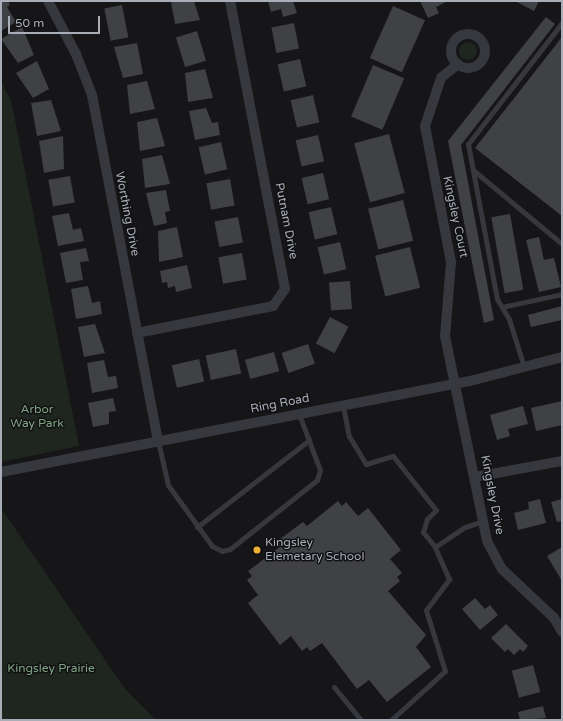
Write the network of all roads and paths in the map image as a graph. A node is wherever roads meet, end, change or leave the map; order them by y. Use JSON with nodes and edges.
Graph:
{"nodes":[{"id":1,"x":48,"y":1,"type":"edge"},
{"id":2,"x":230,"y":1,"type":"edge"},
{"id":3,"x":562,"y":23,"type":"edge"},
{"id":4,"x":458,"y":64,"type":"dead end"},
{"id":5,"x":473,"y":170,"type":"junction"},
{"id":6,"x":562,"y":244,"type":"edge"},
{"id":7,"x":562,"y":294,"type":"edge"},
{"id":8,"x":502,"y":307,"type":"junction"},
{"id":9,"x":137,"y":333,"type":"junction"},
{"id":10,"x":562,"y":357,"type":"edge"},
{"id":11,"x":525,"y":369,"type":"junction"},
{"id":12,"x":455,"y":384,"type":"junction"},
{"id":13,"x":343,"y":406,"type":"junction"},
{"id":14,"x":299,"y":414,"type":"junction"},
{"id":15,"x":158,"y":440,"type":"junction"},
{"id":16,"x":308,"y":440,"type":"junction"},
{"id":17,"x":562,"y":461,"type":"edge"},
{"id":18,"x":1,"y":472,"type":"edge"},
{"id":19,"x":475,"y":477,"type":"junction"},
{"id":20,"x":484,"y":521,"type":"junction"},
{"id":21,"x":198,"y":527,"type":"junction"},
{"id":22,"x":435,"y":547,"type":"junction"},
{"id":23,"x":562,"y":632,"type":"edge"},
{"id":24,"x":334,"y":687,"type":"dead end"},
{"id":25,"x":361,"y":720,"type":"edge"},
{"id":26,"x":391,"y":720,"type":"edge"}],
"edges":[{"from":1,"to":9,"type":"street","name":"Worthing Drive"},
{"from":2,"to":9,"type":"street","name":"Putnam Drive"},
{"from":3,"to":5,"type":"lane"},
{"from":4,"to":12,"type":"street","name":"Kingsley Court"},
{"from":5,"to":6,"type":"lane"},
{"from":5,"to":8,"type":"lane"},
{"from":7,"to":8,"type":"lane"},
{"from":8,"to":11,"type":"lane"},
{"from":9,"to":15,"type":"street","name":"Worthing Drive"},
{"from":10,"to":11,"type":"street","name":"Ring Road"},
{"from":11,"to":12,"type":"street","name":"Ring Road"},
{"from":12,"to":13,"type":"street","name":"Ring Road"},
{"from":12,"to":19,"type":"street","name":"Kingsley Drive"},
{"from":13,"to":14,"type":"street","name":"Ring Road"},
{"from":13,"to":22,"type":"lane"},
{"from":14,"to":15,"type":"street","name":"Ring Road"},
{"from":14,"to":16,"type":"lane"},
{"from":15,"to":18,"type":"street","name":"Ring Road"},
{"from":15,"to":21,"type":"lane"},
{"from":16,"to":21,"type":"lane"},
{"from":16,"to":21,"type":"lane"},
{"from":17,"to":19,"type":"street"},
{"from":19,"to":20,"type":"street","name":"Kingsley Drive"},
{"from":20,"to":22,"type":"lane"},
{"from":20,"to":23,"type":"street","name":"Kingsley Drive"},
{"from":22,"to":26,"type":"lane"},
{"from":24,"to":25,"type":"lane"}]}
